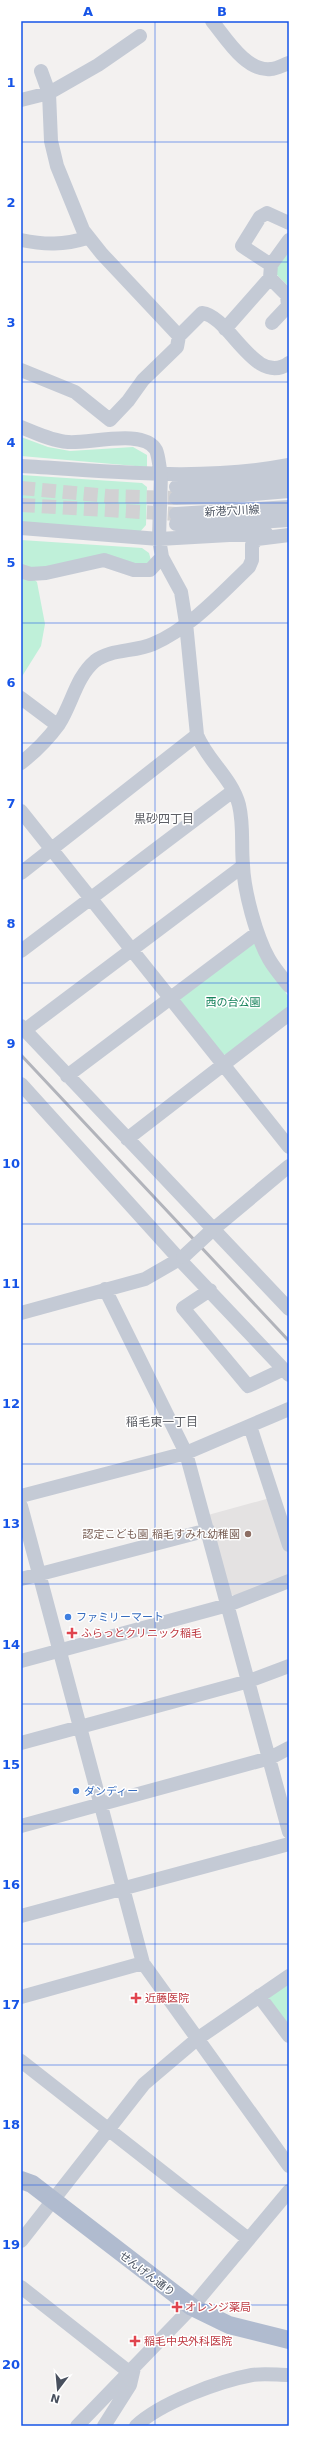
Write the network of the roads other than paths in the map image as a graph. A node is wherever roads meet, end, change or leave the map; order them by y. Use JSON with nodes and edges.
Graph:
{"nodes":[{"id":1,"x":212,"y":21,"type":"edge"},
{"id":2,"x":140,"y":36,"type":"dead end"},
{"id":3,"x":289,"y":63,"type":"edge"},
{"id":4,"x":41,"y":72,"type":"dead end"},
{"id":5,"x":48,"y":93,"type":"junction"},
{"id":6,"x":21,"y":100,"type":"edge"},
{"id":7,"x":289,"y":223,"type":"edge"},
{"id":8,"x":87,"y":238,"type":"junction"},
{"id":9,"x":21,"y":240,"type":"edge"},
{"id":10,"x":289,"y":240,"type":"edge"},
{"id":11,"x":270,"y":272,"type":"junction"},
{"id":12,"x":272,"y":323,"type":"dead end"},
{"id":13,"x":225,"y":329,"type":"junction"},
{"id":14,"x":178,"y":336,"type":"junction"},
{"id":15,"x":289,"y":362,"type":"edge"},
{"id":16,"x":21,"y":370,"type":"edge"},
{"id":17,"x":21,"y":427,"type":"edge"},
{"id":18,"x":289,"y":465,"type":"edge"},
{"id":19,"x":21,"y":466,"type":"edge"},
{"id":20,"x":161,"y":474,"type":"junction"},
{"id":21,"x":289,"y":478,"type":"edge"},
{"id":22,"x":289,"y":491,"type":"edge"},
{"id":23,"x":289,"y":507,"type":"edge"},
{"id":24,"x":289,"y":520,"type":"edge"},
{"id":25,"x":21,"y":528,"type":"edge"},
{"id":26,"x":289,"y":531,"type":"edge"},
{"id":27,"x":289,"y":536,"type":"edge"},
{"id":28,"x":160,"y":539,"type":"junction"},
{"id":29,"x":162,"y":557,"type":"junction"},
{"id":30,"x":21,"y":571,"type":"edge"},
{"id":31,"x":186,"y":622,"type":"junction"},
{"id":32,"x":21,"y":698,"type":"edge"},
{"id":33,"x":57,"y":725,"type":"junction"},
{"id":34,"x":197,"y":735,"type":"junction"},
{"id":35,"x":21,"y":763,"type":"edge"},
{"id":36,"x":233,"y":791,"type":"junction"},
{"id":37,"x":21,"y":811,"type":"edge"},
{"id":38,"x":51,"y":848,"type":"junction"},
{"id":39,"x":243,"y":866,"type":"junction"},
{"id":40,"x":21,"y":873,"type":"edge"},
{"id":41,"x":90,"y":898,"type":"junction"},
{"id":42,"x":257,"y":932,"type":"junction"},
{"id":43,"x":131,"y":949,"type":"junction"},
{"id":44,"x":21,"y":951,"type":"edge"},
{"id":45,"x":289,"y":986,"type":"edge"},
{"id":46,"x":168,"y":998,"type":"junction"},
{"id":47,"x":289,"y":1014,"type":"edge"},
{"id":48,"x":23,"y":1028,"type":"edge"},
{"id":49,"x":222,"y":1065,"type":"junction"},
{"id":50,"x":67,"y":1076,"type":"junction"},
{"id":51,"x":21,"y":1084,"type":"edge"},
{"id":52,"x":127,"y":1139,"type":"junction"},
{"id":53,"x":289,"y":1147,"type":"edge"},
{"id":54,"x":289,"y":1166,"type":"edge"},
{"id":55,"x":212,"y":1230,"type":"junction"},
{"id":56,"x":181,"y":1258,"type":"junction"},
{"id":57,"x":105,"y":1289,"type":"junction"},
{"id":58,"x":210,"y":1290,"type":"junction"},
{"id":59,"x":289,"y":1310,"type":"edge"},
{"id":60,"x":21,"y":1314,"type":"edge"},
{"id":61,"x":286,"y":1372,"type":"edge"},
{"id":62,"x":289,"y":1409,"type":"edge"},
{"id":63,"x":250,"y":1426,"type":"junction"},
{"id":64,"x":186,"y":1453,"type":"junction"},
{"id":65,"x":21,"y":1496,"type":"edge"},
{"id":66,"x":21,"y":1506,"type":"edge"},
{"id":67,"x":208,"y":1530,"type":"junction"},
{"id":68,"x":289,"y":1545,"type":"edge"},
{"id":69,"x":39,"y":1575,"type":"junction"},
{"id":70,"x":21,"y":1580,"type":"edge"},
{"id":71,"x":289,"y":1581,"type":"edge"},
{"id":72,"x":228,"y":1605,"type":"junction"},
{"id":73,"x":59,"y":1651,"type":"junction"},
{"id":74,"x":21,"y":1661,"type":"edge"},
{"id":75,"x":289,"y":1666,"type":"edge"},
{"id":76,"x":249,"y":1681,"type":"junction"},
{"id":77,"x":80,"y":1728,"type":"junction"},
{"id":78,"x":21,"y":1743,"type":"edge"},
{"id":79,"x":289,"y":1748,"type":"edge"},
{"id":80,"x":270,"y":1758,"type":"junction"},
{"id":81,"x":99,"y":1805,"type":"junction"},
{"id":82,"x":21,"y":1826,"type":"edge"},
{"id":83,"x":289,"y":1832,"type":"edge"},
{"id":84,"x":289,"y":1844,"type":"edge"},
{"id":85,"x":122,"y":1888,"type":"junction"},
{"id":86,"x":21,"y":1916,"type":"edge"},
{"id":87,"x":143,"y":1964,"type":"junction"},
{"id":88,"x":289,"y":1976,"type":"edge"},
{"id":89,"x":259,"y":1996,"type":"junction"},
{"id":90,"x":21,"y":1997,"type":"edge"},
{"id":91,"x":289,"y":2036,"type":"edge"},
{"id":92,"x":197,"y":2039,"type":"junction"},
{"id":93,"x":21,"y":2061,"type":"edge"},
{"id":94,"x":108,"y":2130,"type":"junction"},
{"id":95,"x":289,"y":2166,"type":"edge"},
{"id":96,"x":25,"y":2180,"type":"edge"},
{"id":97,"x":289,"y":2191,"type":"edge"},
{"id":98,"x":52,"y":2201,"type":"junction"},
{"id":99,"x":247,"y":2238,"type":"junction"},
{"id":100,"x":21,"y":2241,"type":"edge"},
{"id":101,"x":21,"y":2287,"type":"edge"},
{"id":102,"x":192,"y":2307,"type":"junction"},
{"id":103,"x":289,"y":2340,"type":"edge"},
{"id":104,"x":132,"y":2370,"type":"junction"},
{"id":105,"x":289,"y":2374,"type":"edge"},
{"id":106,"x":77,"y":2426,"type":"edge"},
{"id":107,"x":104,"y":2426,"type":"edge"},
{"id":108,"x":136,"y":2426,"type":"edge"}],
"edges":[{"from":1,"to":3,"type":"street"},
{"from":2,"to":5,"type":"street"},
{"from":4,"to":5,"type":"street"},
{"from":5,"to":6,"type":"street"},
{"from":5,"to":8,"type":"street"},
{"from":7,"to":11,"type":"street"},
{"from":8,"to":9,"type":"street"},
{"from":8,"to":14,"type":"street"},
{"from":10,"to":11,"type":"street"},
{"from":11,"to":12,"type":"street"},
{"from":11,"to":13,"type":"street"},
{"from":13,"to":14,"type":"street"},
{"from":13,"to":15,"type":"street"},
{"from":14,"to":16,"type":"street"},
{"from":17,"to":20,"type":"street"},
{"from":18,"to":20,"type":"street"},
{"from":19,"to":20,"type":"street"},
{"from":20,"to":28,"type":"street","bridge":true},
{"from":21,"to":22,"type":"street","name":"新港穴川線"},
{"from":23,"to":24,"type":"street","name":"新港穴川線"},
{"from":25,"to":28,"type":"street"},
{"from":26,"to":28,"type":"street"},
{"from":27,"to":31,"type":"street"},
{"from":28,"to":29,"type":"street"},
{"from":29,"to":30,"type":"street"},
{"from":29,"to":31,"type":"street"},
{"from":31,"to":33,"type":"street"},
{"from":31,"to":34,"type":"street"},
{"from":32,"to":33,"type":"street"},
{"from":33,"to":35,"type":"street"},
{"from":34,"to":36,"type":"street"},
{"from":34,"to":38,"type":"street"},
{"from":36,"to":39,"type":"street"},
{"from":36,"to":41,"type":"street"},
{"from":37,"to":38,"type":"street"},
{"from":38,"to":40,"type":"street"},
{"from":38,"to":41,"type":"street"},
{"from":39,"to":42,"type":"street"},
{"from":39,"to":43,"type":"street"},
{"from":41,"to":43,"type":"street"},
{"from":41,"to":44,"type":"street"},
{"from":42,"to":45,"type":"street"},
{"from":42,"to":46,"type":"street"},
{"from":43,"to":46,"type":"street"},
{"from":43,"to":48,"type":"street"},
{"from":46,"to":49,"type":"street"},
{"from":46,"to":50,"type":"street"},
{"from":47,"to":49,"type":"street"},
{"from":48,"to":50,"type":"street"},
{"from":49,"to":52,"type":"street"},
{"from":49,"to":53,"type":"street"},
{"from":50,"to":52,"type":"street"},
{"from":51,"to":56,"type":"street"},
{"from":52,"to":55,"type":"street"},
{"from":54,"to":55,"type":"street"},
{"from":55,"to":56,"type":"street","bridge":true},
{"from":55,"to":59,"type":"street"},
{"from":56,"to":57,"type":"street"},
{"from":56,"to":58,"type":"street"},
{"from":57,"to":60,"type":"street"},
{"from":57,"to":64,"type":"street"},
{"from":58,"to":61,"type":"street"},
{"from":58,"to":61,"type":"street"},
{"from":62,"to":63,"type":"street"},
{"from":63,"to":64,"type":"street"},
{"from":63,"to":68,"type":"street"},
{"from":64,"to":65,"type":"street"},
{"from":64,"to":67,"type":"street"},
{"from":66,"to":69,"type":"street"},
{"from":67,"to":69,"type":"street"},
{"from":67,"to":72,"type":"street"},
{"from":69,"to":70,"type":"street"},
{"from":69,"to":73,"type":"street"},
{"from":71,"to":72,"type":"street"},
{"from":72,"to":73,"type":"street"},
{"from":72,"to":76,"type":"street"},
{"from":73,"to":74,"type":"street"},
{"from":73,"to":77,"type":"street"},
{"from":75,"to":76,"type":"street"},
{"from":76,"to":77,"type":"street"},
{"from":76,"to":80,"type":"street"},
{"from":77,"to":78,"type":"street"},
{"from":77,"to":81,"type":"street"},
{"from":79,"to":80,"type":"street"},
{"from":80,"to":81,"type":"street"},
{"from":80,"to":83,"type":"street"},
{"from":81,"to":82,"type":"street"},
{"from":81,"to":85,"type":"street"},
{"from":84,"to":85,"type":"street"},
{"from":85,"to":86,"type":"street"},
{"from":85,"to":87,"type":"street"},
{"from":87,"to":90,"type":"street"},
{"from":87,"to":92,"type":"street"},
{"from":88,"to":89,"type":"street"},
{"from":89,"to":91,"type":"street"},
{"from":89,"to":92,"type":"street"},
{"from":92,"to":94,"type":"street"},
{"from":92,"to":95,"type":"street"},
{"from":93,"to":94,"type":"street"},
{"from":94,"to":98,"type":"street"},
{"from":94,"to":99,"type":"street"},
{"from":96,"to":98,"type":"main road","name":"せんげん通り"},
{"from":97,"to":99,"type":"street"},
{"from":98,"to":100,"type":"street"},
{"from":98,"to":102,"type":"main road","name":"せんげん通り"},
{"from":99,"to":102,"type":"street"},
{"from":101,"to":104,"type":"street"},
{"from":102,"to":103,"type":"main road","name":"せんげん通り"},
{"from":102,"to":104,"type":"street"},
{"from":104,"to":106,"type":"street"},
{"from":104,"to":107,"type":"street"},
{"from":105,"to":108,"type":"street"}]}
